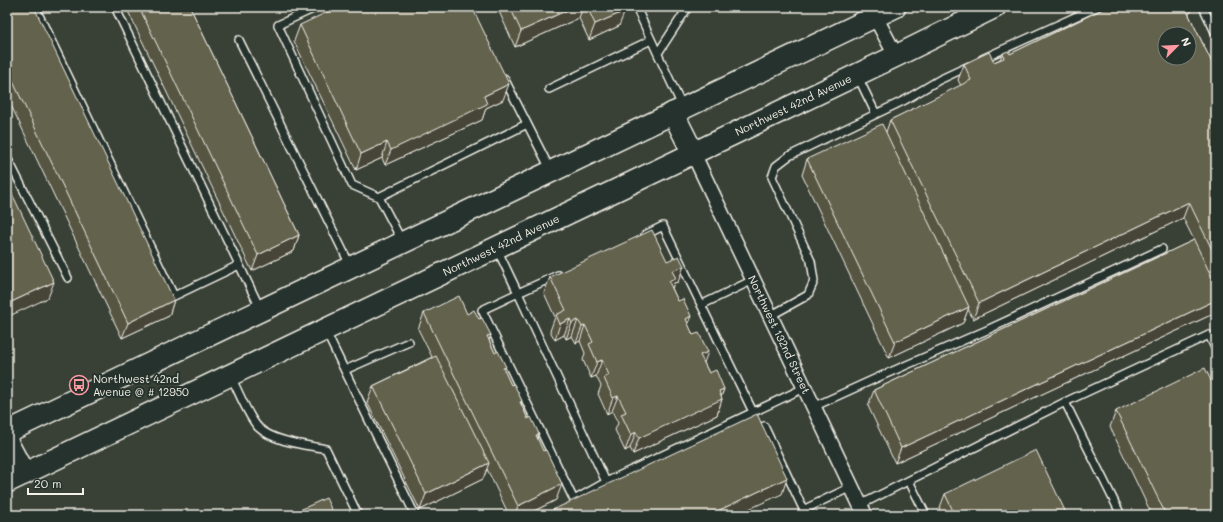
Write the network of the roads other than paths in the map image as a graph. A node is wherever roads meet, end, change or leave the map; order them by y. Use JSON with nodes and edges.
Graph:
{"nodes":[{"id":1,"x":35,"y":7,"type":"edge"},
{"id":2,"x":115,"y":7,"type":"edge"},
{"id":3,"x":317,"y":7,"type":"edge"},
{"id":4,"x":636,"y":7,"type":"edge"},
{"id":5,"x":688,"y":7,"type":"edge"},
{"id":6,"x":895,"y":7,"type":"edge"},
{"id":7,"x":995,"y":7,"type":"edge"},
{"id":8,"x":1097,"y":7,"type":"edge"},
{"id":9,"x":1203,"y":7,"type":"edge"},
{"id":10,"x":873,"y":12,"type":"edge"},
{"id":11,"x":1216,"y":34,"type":"edge"},
{"id":12,"x":239,"y":40,"type":"dead end"},
{"id":13,"x":651,"y":40,"type":"junction"},
{"id":14,"x":658,"y":54,"type":"junction"},
{"id":15,"x":896,"y":56,"type":"junction"},
{"id":16,"x":500,"y":69,"type":"edge"},
{"id":17,"x":857,"y":75,"type":"junction"},
{"id":18,"x":549,"y":89,"type":"dead end"},
{"id":19,"x":678,"y":110,"type":"junction"},
{"id":20,"x":876,"y":114,"type":"junction"},
{"id":21,"x":527,"y":124,"type":"junction"},
{"id":22,"x":693,"y":153,"type":"junction"},
{"id":23,"x":7,"y":158,"type":"edge"},
{"id":24,"x":10,"y":170,"type":"edge"},
{"id":25,"x":551,"y":171,"type":"junction"},
{"id":26,"x":379,"y":197,"type":"junction"},
{"id":27,"x":642,"y":236,"type":"edge"},
{"id":28,"x":402,"y":242,"type":"junction"},
{"id":29,"x":496,"y":248,"type":"junction"},
{"id":30,"x":1162,"y":249,"type":"dead end"},
{"id":31,"x":239,"y":265,"type":"junction"},
{"id":32,"x":351,"y":267,"type":"junction"},
{"id":33,"x":562,"y":273,"type":"edge"},
{"id":34,"x":68,"y":278,"type":"dead end"},
{"id":35,"x":753,"y":280,"type":"junction"},
{"id":36,"x":518,"y":293,"type":"junction"},
{"id":37,"x":701,"y":305,"type":"junction"},
{"id":38,"x":261,"y":310,"type":"junction"},
{"id":39,"x":770,"y":316,"type":"junction"},
{"id":40,"x":325,"y":329,"type":"junction"},
{"id":41,"x":409,"y":342,"type":"dead end"},
{"id":42,"x":1216,"y":350,"type":"edge"},
{"id":43,"x":345,"y":370,"type":"junction"},
{"id":44,"x":230,"y":375,"type":"junction"},
{"id":45,"x":804,"y":388,"type":"junction"},
{"id":46,"x":1065,"y":402,"type":"junction"},
{"id":47,"x":813,"y":407,"type":"junction"},
{"id":48,"x":753,"y":412,"type":"junction"},
{"id":49,"x":764,"y":426,"type":"edge"},
{"id":50,"x":7,"y":432,"type":"edge"},
{"id":51,"x":7,"y":442,"type":"edge"},
{"id":52,"x":16,"y":478,"type":"edge"},
{"id":53,"x":909,"y":481,"type":"junction"},
{"id":54,"x":606,"y":482,"type":"junction"},
{"id":55,"x":851,"y":487,"type":"junction"},
{"id":56,"x":862,"y":510,"type":"edge"},
{"id":57,"x":804,"y":512,"type":"edge"},
{"id":58,"x":358,"y":515,"type":"edge"},
{"id":59,"x":415,"y":515,"type":"edge"},
{"id":60,"x":926,"y":515,"type":"edge"},
{"id":61,"x":1121,"y":515,"type":"edge"}],
"edges":[{"from":1,"to":31,"type":"lane"},
{"from":2,"to":31,"type":"lane"},
{"from":3,"to":26,"type":"lane"},
{"from":4,"to":13,"type":"lane"},
{"from":5,"to":14,"type":"lane"},
{"from":6,"to":10,"type":"main road"},
{"from":7,"to":15,"type":"main road","name":"Northwest 42nd Avenue"},
{"from":8,"to":20,"type":"lane"},
{"from":9,"to":11,"type":"lane"},
{"from":10,"to":15,"type":"street"},
{"from":10,"to":19,"type":"main road"},
{"from":12,"to":32,"type":"lane"},
{"from":13,"to":14,"type":"lane"},
{"from":13,"to":18,"type":"lane"},
{"from":14,"to":19,"type":"lane"},
{"from":15,"to":17,"type":"main road","name":"Northwest 42nd Avenue"},
{"from":16,"to":21,"type":"lane"},
{"from":17,"to":20,"type":"lane"},
{"from":17,"to":22,"type":"main road","name":"Northwest 42nd Avenue"},
{"from":19,"to":22,"type":"main road"},
{"from":19,"to":25,"type":"main road"},
{"from":20,"to":39,"type":"lane"},
{"from":21,"to":25,"type":"lane"},
{"from":21,"to":26,"type":"lane"},
{"from":22,"to":29,"type":"main road","name":"Northwest 42nd Avenue"},
{"from":22,"to":35,"type":"street","name":"Northwest 132nd Street"},
{"from":23,"to":24,"type":"lane"},
{"from":24,"to":34,"type":"lane"},
{"from":25,"to":28,"type":"main road"},
{"from":26,"to":28,"type":"lane"},
{"from":27,"to":37,"type":"lane"},
{"from":28,"to":32,"type":"main road"},
{"from":29,"to":36,"type":"lane"},
{"from":29,"to":40,"type":"main road","name":"Northwest 42nd Avenue"},
{"from":30,"to":47,"type":"lane"},
{"from":31,"to":38,"type":"lane"},
{"from":32,"to":38,"type":"main road"},
{"from":33,"to":36,"type":"lane"},
{"from":35,"to":37,"type":"lane"},
{"from":35,"to":39,"type":"street","name":"Northwest 132nd Street"},
{"from":36,"to":54,"type":"lane"},
{"from":36,"to":54,"type":"lane"},
{"from":37,"to":48,"type":"lane"},
{"from":38,"to":50,"type":"main road"},
{"from":39,"to":45,"type":"street","name":"Northwest 132nd Street"},
{"from":40,"to":43,"type":"lane"},
{"from":40,"to":44,"type":"main road","name":"Northwest 42nd Avenue"},
{"from":41,"to":43,"type":"lane"},
{"from":42,"to":46,"type":"lane"},
{"from":43,"to":59,"type":"lane"},
{"from":44,"to":52,"type":"main road","name":"Northwest 42nd Avenue"},
{"from":44,"to":58,"type":"lane"},
{"from":45,"to":47,"type":"street","name":"Northwest 132nd Street"},
{"from":45,"to":48,"type":"lane"},
{"from":46,"to":53,"type":"lane"},
{"from":46,"to":61,"type":"lane"},
{"from":47,"to":55,"type":"street","name":"Northwest 132nd Street"},
{"from":48,"to":54,"type":"lane"},
{"from":49,"to":57,"type":"lane"},
{"from":51,"to":52,"type":"main road"},
{"from":53,"to":56,"type":"lane"},
{"from":53,"to":60,"type":"lane"},
{"from":55,"to":56,"type":"street","name":"Northwest 132nd Street"},
{"from":55,"to":57,"type":"lane"}]}
